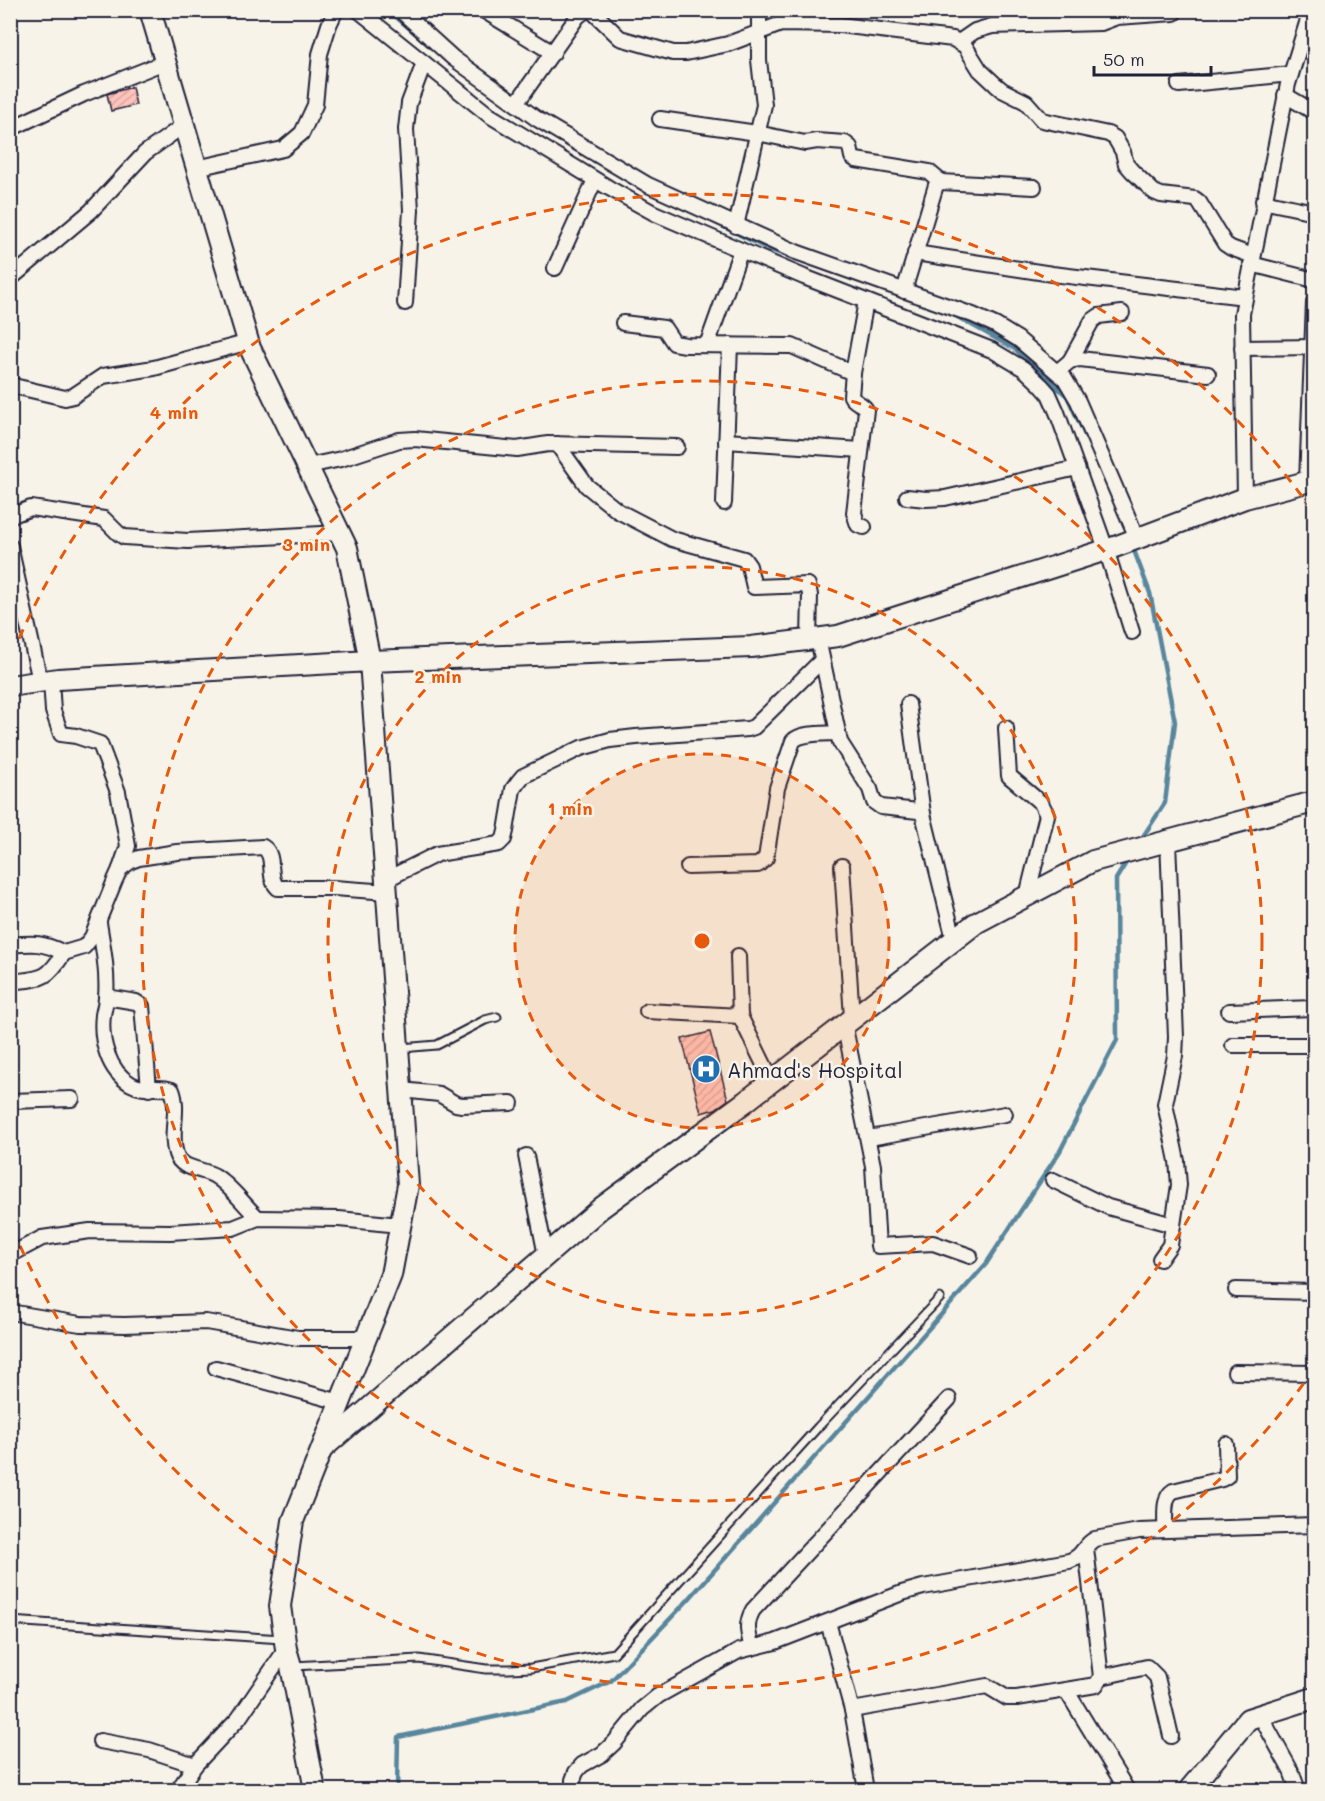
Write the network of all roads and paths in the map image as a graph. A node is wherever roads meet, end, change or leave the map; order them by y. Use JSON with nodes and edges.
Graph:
{"nodes":[{"id":1,"x":150,"y":10,"type":"edge"},
{"id":2,"x":336,"y":10,"type":"edge"},
{"id":3,"x":358,"y":10,"type":"edge"},
{"id":4,"x":400,"y":10,"type":"edge"},
{"id":5,"x":483,"y":10,"type":"edge"},
{"id":6,"x":759,"y":10,"type":"edge"},
{"id":7,"x":816,"y":10,"type":"edge"},
{"id":8,"x":1311,"y":10,"type":"edge"},
{"id":9,"x":589,"y":11,"type":"edge"},
{"id":10,"x":1174,"y":13,"type":"dead end"},
{"id":11,"x":808,"y":23,"type":"junction"},
{"id":12,"x":759,"y":31,"type":"junction"},
{"id":13,"x":959,"y":42,"type":"junction"},
{"id":14,"x":553,"y":53,"type":"junction"},
{"id":15,"x":165,"y":62,"type":"junction"},
{"id":16,"x":424,"y":63,"type":"junction"},
{"id":17,"x":1291,"y":74,"type":"junction"},
{"id":18,"x":1179,"y":84,"type":"dead end"},
{"id":19,"x":1285,"y":95,"type":"junction"},
{"id":20,"x":516,"y":104,"type":"junction"},
{"id":21,"x":1314,"y":112,"type":"edge"},
{"id":22,"x":660,"y":119,"type":"dead end"},
{"id":23,"x":184,"y":125,"type":"junction"},
{"id":24,"x":10,"y":129,"type":"edge"},
{"id":25,"x":757,"y":133,"type":"junction"},
{"id":26,"x":196,"y":168,"type":"junction"},
{"id":27,"x":595,"y":180,"type":"junction"},
{"id":28,"x":941,"y":182,"type":"junction"},
{"id":29,"x":1034,"y":187,"type":"dead end"},
{"id":30,"x":1263,"y":201,"type":"junction"},
{"id":31,"x":1314,"y":212,"type":"edge"},
{"id":32,"x":736,"y":226,"type":"junction"},
{"id":33,"x":741,"y":250,"type":"junction"},
{"id":34,"x":915,"y":253,"type":"junction"},
{"id":35,"x":1252,"y":260,"type":"junction"},
{"id":36,"x":555,"y":268,"type":"dead end"},
{"id":37,"x":10,"y":279,"type":"edge"},
{"id":38,"x":1314,"y":280,"type":"edge"},
{"id":39,"x":904,"y":291,"type":"junction"},
{"id":40,"x":1245,"y":297,"type":"junction"},
{"id":41,"x":866,"y":301,"type":"junction"},
{"id":42,"x":1314,"y":302,"type":"edge"},
{"id":43,"x":405,"y":303,"type":"dead end"},
{"id":44,"x":1122,"y":313,"type":"dead end"},
{"id":45,"x":623,"y":323,"type":"dead end"},
{"id":46,"x":249,"y":342,"type":"junction"},
{"id":47,"x":707,"y":345,"type":"junction"},
{"id":48,"x":730,"y":345,"type":"junction"},
{"id":49,"x":1313,"y":347,"type":"edge"},
{"id":50,"x":1242,"y":348,"type":"junction"},
{"id":51,"x":1070,"y":362,"type":"junction"},
{"id":52,"x":1057,"y":372,"type":"junction"},
{"id":53,"x":853,"y":373,"type":"junction"},
{"id":54,"x":1209,"y":374,"type":"dead end"},
{"id":55,"x":13,"y":390,"type":"edge"},
{"id":56,"x":726,"y":441,"type":"junction"},
{"id":57,"x":557,"y":444,"type":"junction"},
{"id":58,"x":677,"y":447,"type":"dead end"},
{"id":59,"x":861,"y":450,"type":"junction"},
{"id":60,"x":308,"y":466,"type":"junction"},
{"id":61,"x":1077,"y":468,"type":"junction"},
{"id":62,"x":1311,"y":481,"type":"edge"},
{"id":63,"x":907,"y":497,"type":"dead end"},
{"id":64,"x":1245,"y":498,"type":"junction"},
{"id":65,"x":724,"y":503,"type":"dead end"},
{"id":66,"x":10,"y":516,"type":"edge"},
{"id":67,"x":864,"y":527,"type":"dead end"},
{"id":68,"x":340,"y":534,"type":"junction"},
{"id":69,"x":1135,"y":539,"type":"junction"},
{"id":70,"x":10,"y":546,"type":"edge"},
{"id":71,"x":1109,"y":549,"type":"junction"},
{"id":72,"x":1132,"y":632,"type":"dead end"},
{"id":73,"x":813,"y":639,"type":"junction"},
{"id":74,"x":822,"y":660,"type":"junction"},
{"id":75,"x":370,"y":661,"type":"junction"},
{"id":76,"x":45,"y":681,"type":"junction"},
{"id":77,"x":10,"y":686,"type":"edge"},
{"id":78,"x":908,"y":704,"type":"dead end"},
{"id":79,"x":1006,"y":728,"type":"dead end"},
{"id":80,"x":838,"y":733,"type":"junction"},
{"id":81,"x":1314,"y":803,"type":"edge"},
{"id":82,"x":923,"y":814,"type":"junction"},
{"id":83,"x":1161,"y":842,"type":"junction"},
{"id":84,"x":842,"y":866,"type":"dead end"},
{"id":85,"x":688,"y":867,"type":"dead end"},
{"id":86,"x":120,"y":869,"type":"junction"},
{"id":87,"x":387,"y":885,"type":"junction"},
{"id":88,"x":1027,"y":896,"type":"junction"},
{"id":89,"x":99,"y":923,"type":"junction"},
{"id":90,"x":954,"y":939,"type":"junction"},
{"id":91,"x":10,"y":945,"type":"edge"},
{"id":92,"x":64,"y":953,"type":"junction"},
{"id":93,"x":738,"y":956,"type":"dead end"},
{"id":94,"x":10,"y":982,"type":"edge"},
{"id":95,"x":106,"y":997,"type":"junction"},
{"id":96,"x":1314,"y":1008,"type":"edge"},
{"id":97,"x":647,"y":1011,"type":"dead end"},
{"id":98,"x":1229,"y":1011,"type":"dead end"},
{"id":99,"x":740,"y":1016,"type":"junction"},
{"id":100,"x":497,"y":1017,"type":"dead end"},
{"id":101,"x":848,"y":1021,"type":"junction"},
{"id":102,"x":1233,"y":1045,"type":"dead end"},
{"id":103,"x":1314,"y":1045,"type":"edge"},
{"id":104,"x":399,"y":1048,"type":"junction"},
{"id":105,"x":772,"y":1081,"type":"junction"},
{"id":106,"x":148,"y":1089,"type":"junction"},
{"id":107,"x":402,"y":1090,"type":"junction"},
{"id":108,"x":72,"y":1099,"type":"dead end"},
{"id":109,"x":10,"y":1101,"type":"edge"},
{"id":110,"x":511,"y":1103,"type":"dead end"},
{"id":111,"x":1005,"y":1114,"type":"dead end"},
{"id":112,"x":869,"y":1138,"type":"junction"},
{"id":113,"x":526,"y":1156,"type":"dead end"},
{"id":114,"x":1053,"y":1180,"type":"dead end"},
{"id":115,"x":258,"y":1218,"type":"junction"},
{"id":116,"x":400,"y":1225,"type":"junction"},
{"id":117,"x":1173,"y":1225,"type":"junction"},
{"id":118,"x":10,"y":1255,"type":"edge"},
{"id":119,"x":546,"y":1256,"type":"junction"},
{"id":120,"x":970,"y":1256,"type":"dead end"},
{"id":121,"x":1160,"y":1259,"type":"dead end"},
{"id":122,"x":1236,"y":1290,"type":"dead end"},
{"id":123,"x":1314,"y":1292,"type":"edge"},
{"id":124,"x":939,"y":1298,"type":"dead end"},
{"id":125,"x":10,"y":1312,"type":"edge"},
{"id":126,"x":366,"y":1338,"type":"junction"},
{"id":127,"x":216,"y":1368,"type":"dead end"},
{"id":128,"x":1235,"y":1372,"type":"dead end"},
{"id":129,"x":1314,"y":1373,"type":"edge"},
{"id":130,"x":949,"y":1398,"type":"dead end"},
{"id":131,"x":340,"y":1402,"type":"junction"},
{"id":132,"x":1226,"y":1444,"type":"dead end"},
{"id":133,"x":320,"y":1451,"type":"junction"},
{"id":134,"x":1314,"y":1525,"type":"edge"},
{"id":135,"x":1165,"y":1530,"type":"junction"},
{"id":136,"x":1086,"y":1548,"type":"junction"},
{"id":137,"x":10,"y":1621,"type":"edge"},
{"id":138,"x":828,"y":1622,"type":"junction"},
{"id":139,"x":752,"y":1648,"type":"junction"},
{"id":140,"x":287,"y":1652,"type":"junction"},
{"id":141,"x":1101,"y":1677,"type":"junction"},
{"id":142,"x":1066,"y":1690,"type":"junction"},
{"id":143,"x":1314,"y":1698,"type":"edge"},
{"id":144,"x":852,"y":1710,"type":"junction"},
{"id":145,"x":1260,"y":1715,"type":"junction"},
{"id":146,"x":1171,"y":1736,"type":"dead end"},
{"id":147,"x":100,"y":1741,"type":"dead end"},
{"id":148,"x":195,"y":1765,"type":"junction"},
{"id":149,"x":178,"y":1791,"type":"edge"},
{"id":150,"x":315,"y":1791,"type":"edge"},
{"id":151,"x":574,"y":1791,"type":"edge"},
{"id":152,"x":866,"y":1791,"type":"edge"},
{"id":153,"x":1127,"y":1791,"type":"edge"},
{"id":154,"x":1189,"y":1791,"type":"edge"},
{"id":155,"x":1298,"y":1791,"type":"edge"}],
"edges":[{"from":1,"to":15,"type":"street"},
{"from":2,"to":26,"type":"street"},
{"from":3,"to":16,"type":"street"},
{"from":4,"to":20,"type":"street"},
{"from":5,"to":14,"type":"street"},
{"from":6,"to":12,"type":"street"},
{"from":7,"to":11,"type":"street"},
{"from":8,"to":17,"type":"street"},
{"from":9,"to":12,"type":"street"},
{"from":9,"to":14,"type":"street"},
{"from":10,"to":13,"type":"street"},
{"from":11,"to":12,"type":"street"},
{"from":11,"to":13,"type":"street"},
{"from":12,"to":25,"type":"street"},
{"from":13,"to":35,"type":"street"},
{"from":14,"to":20,"type":"street"},
{"from":15,"to":23,"type":"street"},
{"from":15,"to":24,"type":"street"},
{"from":16,"to":27,"type":"street"},
{"from":16,"to":43,"type":"street"},
{"from":17,"to":18,"type":"street"},
{"from":17,"to":19,"type":"street"},
{"from":19,"to":21,"type":"street"},
{"from":19,"to":30,"type":"street"},
{"from":20,"to":32,"type":"street"},
{"from":22,"to":25,"type":"street"},
{"from":23,"to":26,"type":"street"},
{"from":23,"to":37,"type":"street"},
{"from":25,"to":28,"type":"street"},
{"from":25,"to":32,"type":"street"},
{"from":26,"to":46,"type":"street"},
{"from":27,"to":33,"type":"street"},
{"from":27,"to":36,"type":"street"},
{"from":28,"to":29,"type":"street"},
{"from":28,"to":34,"type":"street"},
{"from":30,"to":31,"type":"street"},
{"from":30,"to":35,"type":"street"},
{"from":32,"to":39,"type":"street"},
{"from":33,"to":41,"type":"street"},
{"from":33,"to":47,"type":"street"},
{"from":34,"to":39,"type":"street"},
{"from":34,"to":40,"type":"street"},
{"from":35,"to":38,"type":"street"},
{"from":35,"to":40,"type":"street"},
{"from":39,"to":52,"type":"street"},
{"from":40,"to":50,"type":"street"},
{"from":41,"to":53,"type":"street"},
{"from":41,"to":61,"type":"street"},
{"from":42,"to":49,"type":"street"},
{"from":44,"to":51,"type":"street"},
{"from":45,"to":47,"type":"street"},
{"from":46,"to":55,"type":"street"},
{"from":46,"to":60,"type":"street"},
{"from":47,"to":48,"type":"street"},
{"from":48,"to":53,"type":"street"},
{"from":48,"to":56,"type":"street"},
{"from":49,"to":50,"type":"street"},
{"from":49,"to":62,"type":"street"},
{"from":50,"to":64,"type":"street"},
{"from":51,"to":52,"type":"street"},
{"from":51,"to":54,"type":"street"},
{"from":52,"to":69,"type":"street"},
{"from":53,"to":59,"type":"street"},
{"from":56,"to":59,"type":"street"},
{"from":56,"to":65,"type":"street"},
{"from":57,"to":58,"type":"street"},
{"from":57,"to":60,"type":"street"},
{"from":57,"to":73,"type":"street"},
{"from":59,"to":67,"type":"street"},
{"from":60,"to":68,"type":"street"},
{"from":61,"to":63,"type":"street"},
{"from":61,"to":71,"type":"street"},
{"from":62,"to":64,"type":"street"},
{"from":64,"to":69,"type":"street"},
{"from":66,"to":68,"type":"street"},
{"from":68,"to":75,"type":"street"},
{"from":69,"to":71,"type":"street"},
{"from":70,"to":76,"type":"street"},
{"from":71,"to":72,"type":"street"},
{"from":71,"to":73,"type":"street"},
{"from":73,"to":74,"type":"street"},
{"from":73,"to":75,"type":"street"},
{"from":74,"to":80,"type":"street"},
{"from":74,"to":87,"type":"street"},
{"from":75,"to":76,"type":"street"},
{"from":75,"to":87,"type":"street"},
{"from":76,"to":77,"type":"street"},
{"from":76,"to":86,"type":"street"},
{"from":78,"to":82,"type":"street"},
{"from":79,"to":88,"type":"street"},
{"from":80,"to":82,"type":"street"},
{"from":80,"to":85,"type":"street"},
{"from":81,"to":83,"type":"street"},
{"from":82,"to":90,"type":"street"},
{"from":83,"to":88,"type":"street"},
{"from":83,"to":117,"type":"street"},
{"from":84,"to":101,"type":"street"},
{"from":86,"to":87,"type":"street"},
{"from":86,"to":89,"type":"street"},
{"from":87,"to":104,"type":"street"},
{"from":88,"to":90,"type":"street"},
{"from":89,"to":92,"type":"street"},
{"from":89,"to":95,"type":"street"},
{"from":90,"to":101,"type":"street"},
{"from":91,"to":92,"type":"street"},
{"from":92,"to":94,"type":"street"},
{"from":93,"to":99,"type":"street"},
{"from":95,"to":106,"type":"street"},
{"from":95,"to":106,"type":"street"},
{"from":96,"to":98,"type":"street"},
{"from":97,"to":99,"type":"street"},
{"from":99,"to":105,"type":"street"},
{"from":100,"to":104,"type":"lane"},
{"from":101,"to":105,"type":"street"},
{"from":101,"to":112,"type":"street"},
{"from":102,"to":103,"type":"street"},
{"from":104,"to":107,"type":"street"},
{"from":105,"to":119,"type":"street"},
{"from":106,"to":115,"type":"street"},
{"from":107,"to":110,"type":"street"},
{"from":107,"to":116,"type":"street"},
{"from":108,"to":109,"type":"street"},
{"from":111,"to":112,"type":"street"},
{"from":112,"to":120,"type":"street"},
{"from":113,"to":119,"type":"street"},
{"from":114,"to":117,"type":"street"},
{"from":115,"to":116,"type":"street"},
{"from":115,"to":118,"type":"street"},
{"from":116,"to":126,"type":"street"},
{"from":117,"to":121,"type":"street"},
{"from":119,"to":133,"type":"street"},
{"from":122,"to":123,"type":"street"},
{"from":124,"to":140,"type":"lane"},
{"from":125,"to":126,"type":"street"},
{"from":126,"to":131,"type":"street"},
{"from":127,"to":131,"type":"street"},
{"from":128,"to":129,"type":"street"},
{"from":130,"to":139,"type":"street"},
{"from":131,"to":133,"type":"street"},
{"from":132,"to":135,"type":"street"},
{"from":133,"to":140,"type":"street"},
{"from":134,"to":135,"type":"street"},
{"from":135,"to":136,"type":"street"},
{"from":136,"to":138,"type":"street"},
{"from":136,"to":141,"type":"street"},
{"from":137,"to":140,"type":"lane"},
{"from":138,"to":139,"type":"street"},
{"from":138,"to":144,"type":"street"},
{"from":139,"to":151,"type":"street"},
{"from":140,"to":148,"type":"street"},
{"from":140,"to":150,"type":"street"},
{"from":141,"to":142,"type":"street"},
{"from":141,"to":146,"type":"street"},
{"from":142,"to":144,"type":"street"},
{"from":142,"to":153,"type":"street"},
{"from":143,"to":145,"type":"street"},
{"from":144,"to":152,"type":"street"},
{"from":145,"to":154,"type":"street"},
{"from":145,"to":155,"type":"street"},
{"from":147,"to":148,"type":"street"},
{"from":148,"to":149,"type":"street"}]}
